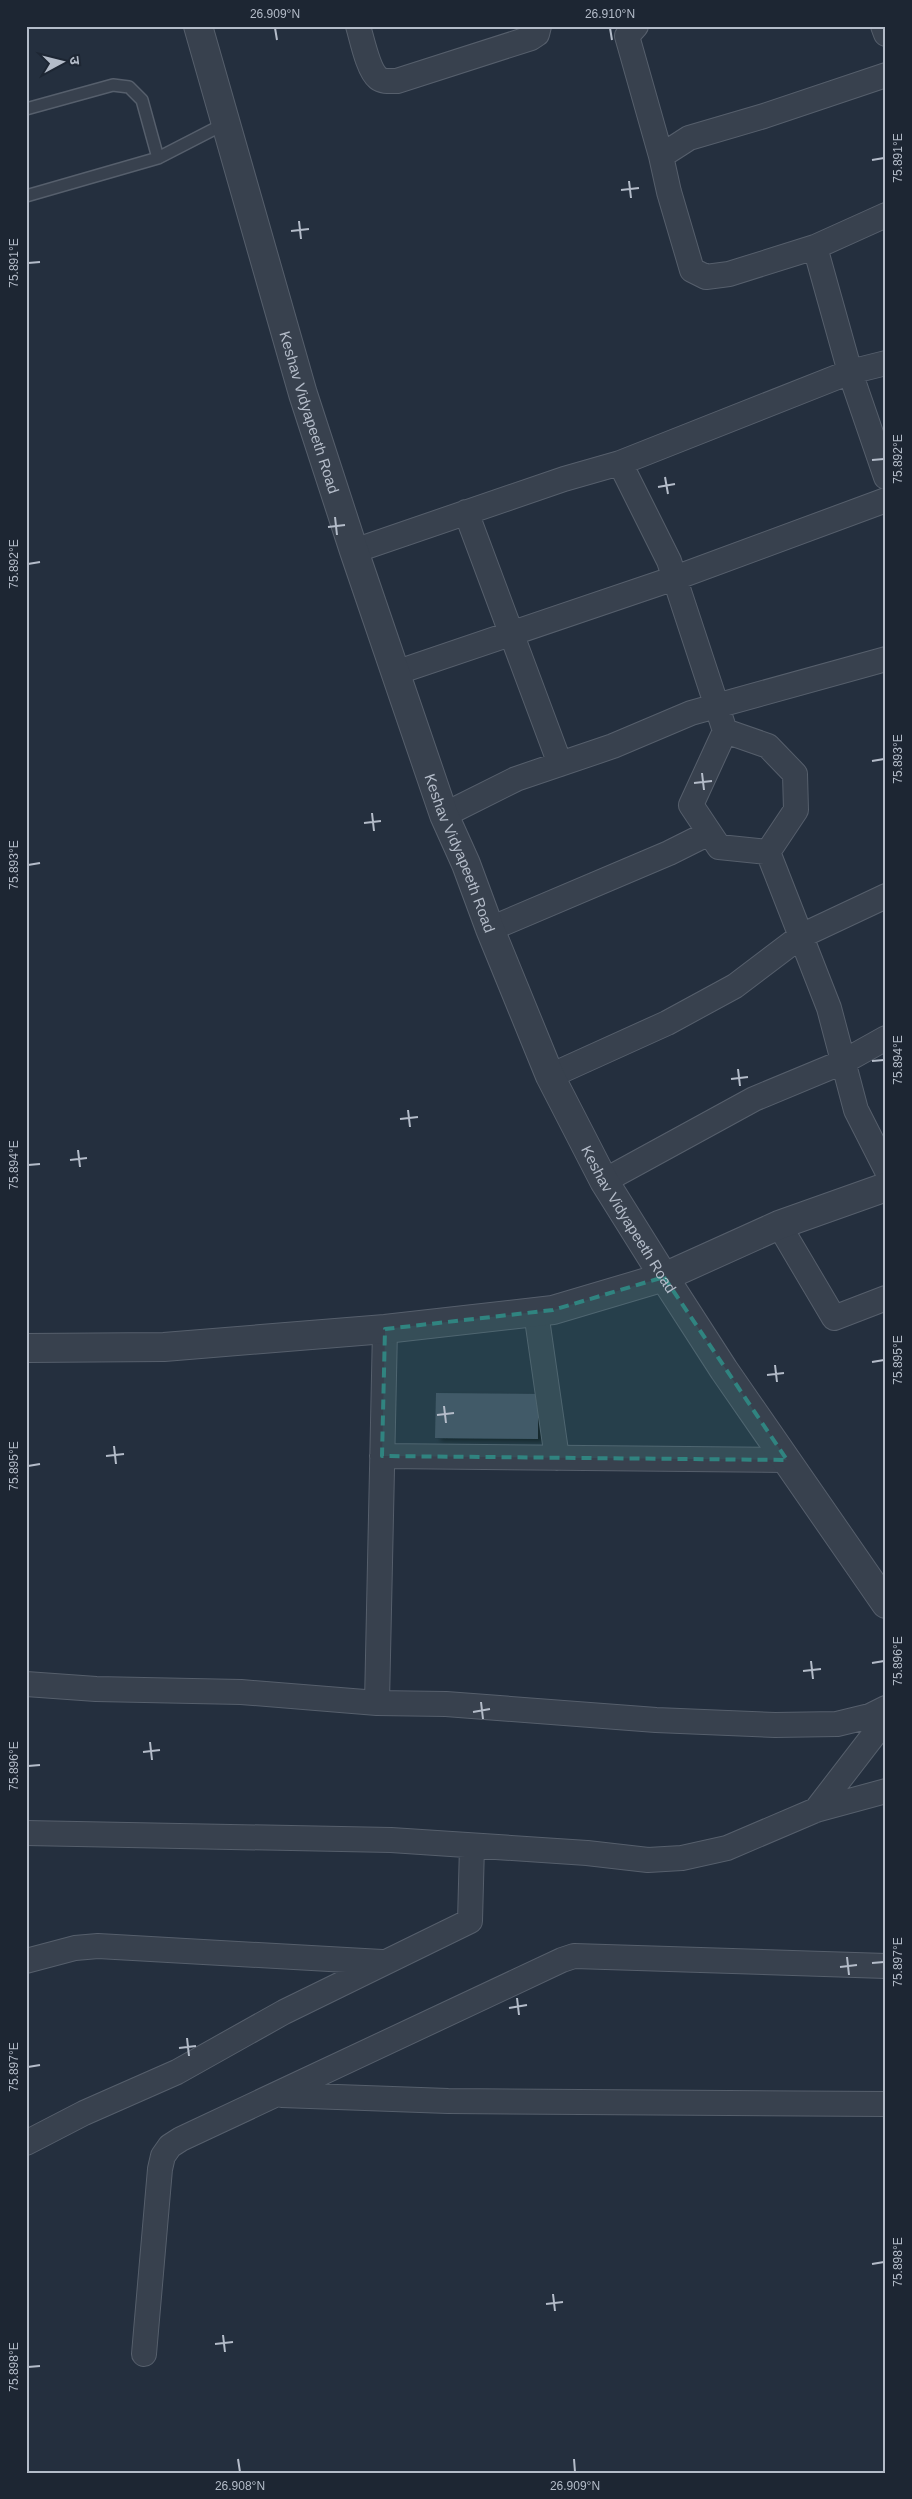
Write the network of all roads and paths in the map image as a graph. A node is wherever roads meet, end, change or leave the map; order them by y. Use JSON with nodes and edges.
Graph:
{"nodes":[{"id":1,"x":198,"y":26,"type":"edge"},
{"id":2,"x":358,"y":26,"type":"edge"},
{"id":3,"x":539,"y":26,"type":"edge"},
{"id":4,"x":636,"y":26,"type":"edge"},
{"id":5,"x":883,"y":26,"type":"edge"},
{"id":6,"x":886,"y":34,"type":"edge"},
{"id":7,"x":886,"y":75,"type":"edge"},
{"id":8,"x":26,"y":109,"type":"edge"},
{"id":9,"x":226,"y":123,"type":"junction"},
{"id":10,"x":661,"y":156,"type":"junction"},
{"id":11,"x":158,"y":158,"type":"junction"},
{"id":12,"x":26,"y":196,"type":"edge"},
{"id":13,"x":886,"y":215,"type":"edge"},
{"id":14,"x":815,"y":247,"type":"junction"},
{"id":15,"x":886,"y":363,"type":"edge"},
{"id":16,"x":850,"y":372,"type":"junction"},
{"id":17,"x":620,"y":463,"type":"junction"},
{"id":18,"x":886,"y":477,"type":"edge"},
{"id":19,"x":886,"y":500,"type":"edge"},
{"id":20,"x":466,"y":512,"type":"junction"},
{"id":21,"x":354,"y":552,"type":"junction"},
{"id":22,"x":674,"y":578,"type":"junction"},
{"id":23,"x":510,"y":634,"type":"junction"},
{"id":24,"x":886,"y":659,"type":"edge"},
{"id":25,"x":396,"y":673,"type":"junction"},
{"id":26,"x":717,"y":706,"type":"junction"},
{"id":27,"x":725,"y":731,"type":"junction"},
{"id":28,"x":560,"y":764,"type":"junction"},
{"id":29,"x":444,"y":815,"type":"junction"},
{"id":30,"x":709,"y":832,"type":"junction"},
{"id":31,"x":768,"y":852,"type":"junction"},
{"id":32,"x":886,"y":896,"type":"edge"},
{"id":33,"x":490,"y":929,"type":"junction"},
{"id":34,"x":801,"y":936,"type":"junction"},
{"id":35,"x":886,"y":1038,"type":"edge"},
{"id":36,"x":843,"y":1062,"type":"junction"},
{"id":37,"x":550,"y":1076,"type":"junction"},
{"id":38,"x":886,"y":1169,"type":"edge"},
{"id":39,"x":604,"y":1181,"type":"junction"},
{"id":40,"x":886,"y":1187,"type":"edge"},
{"id":41,"x":779,"y":1224,"type":"junction"},
{"id":42,"x":664,"y":1277,"type":"junction"},
{"id":43,"x":886,"y":1298,"type":"edge"},
{"id":44,"x":536,"y":1312,"type":"junction"},
{"id":45,"x":385,"y":1329,"type":"junction"},
{"id":46,"x":26,"y":1348,"type":"edge"},
{"id":47,"x":382,"y":1456,"type":"junction"},
{"id":48,"x":557,"y":1458,"type":"junction"},
{"id":49,"x":786,"y":1460,"type":"junction"},
{"id":50,"x":886,"y":1604,"type":"edge"},
{"id":51,"x":26,"y":1684,"type":"edge"},
{"id":52,"x":377,"y":1703,"type":"junction"},
{"id":53,"x":886,"y":1708,"type":"edge"},
{"id":54,"x":886,"y":1719,"type":"edge"},
{"id":55,"x":886,"y":1791,"type":"edge"},
{"id":56,"x":816,"y":1810,"type":"junction"},
{"id":57,"x":26,"y":1833,"type":"edge"},
{"id":58,"x":472,"y":1846,"type":"junction"},
{"id":59,"x":26,"y":1961,"type":"edge"},
{"id":60,"x":384,"y":1962,"type":"junction"},
{"id":61,"x":886,"y":1966,"type":"edge"},
{"id":62,"x":278,"y":2094,"type":"junction"},
{"id":63,"x":886,"y":2104,"type":"edge"},
{"id":64,"x":26,"y":2122,"type":"edge"},
{"id":65,"x":63,"y":2124,"type":"junction"},
{"id":66,"x":26,"y":2142,"type":"edge"},
{"id":67,"x":144,"y":2354,"type":"dead end"}],
"edges":[{"from":1,"to":9,"type":"street","name":"Keshav Vidyapeeth Road"},
{"from":2,"to":3,"type":"street"},
{"from":4,"to":10,"type":"street"},
{"from":5,"to":6,"type":"street"},
{"from":7,"to":10,"type":"street"},
{"from":8,"to":11,"type":"lane"},
{"from":9,"to":11,"type":"lane"},
{"from":9,"to":21,"type":"street","name":"Keshav Vidyapeeth Road"},
{"from":10,"to":14,"type":"street"},
{"from":11,"to":12,"type":"lane"},
{"from":13,"to":14,"type":"street"},
{"from":14,"to":16,"type":"street"},
{"from":15,"to":16,"type":"street"},
{"from":16,"to":17,"type":"street"},
{"from":16,"to":18,"type":"street"},
{"from":17,"to":20,"type":"street"},
{"from":17,"to":22,"type":"street"},
{"from":19,"to":22,"type":"street"},
{"from":20,"to":21,"type":"street"},
{"from":20,"to":23,"type":"street"},
{"from":21,"to":25,"type":"street","name":"Keshav Vidyapeeth Road"},
{"from":22,"to":23,"type":"street"},
{"from":22,"to":26,"type":"street"},
{"from":23,"to":25,"type":"street"},
{"from":23,"to":28,"type":"street"},
{"from":24,"to":26,"type":"street"},
{"from":25,"to":29,"type":"street","name":"Keshav Vidyapeeth Road"},
{"from":26,"to":27,"type":"street"},
{"from":26,"to":28,"type":"street"},
{"from":27,"to":30,"type":"street"},
{"from":27,"to":31,"type":"street"},
{"from":28,"to":29,"type":"street"},
{"from":29,"to":33,"type":"street","name":"Keshav Vidyapeeth Road"},
{"from":30,"to":31,"type":"street"},
{"from":30,"to":33,"type":"street"},
{"from":31,"to":34,"type":"street"},
{"from":32,"to":34,"type":"street"},
{"from":33,"to":37,"type":"street","name":"Keshav Vidyapeeth Road"},
{"from":34,"to":36,"type":"street"},
{"from":34,"to":37,"type":"street"},
{"from":35,"to":36,"type":"street"},
{"from":36,"to":38,"type":"street"},
{"from":36,"to":39,"type":"street"},
{"from":37,"to":39,"type":"street","name":"Keshav Vidyapeeth Road"},
{"from":39,"to":42,"type":"street","name":"Keshav Vidyapeeth Road"},
{"from":40,"to":41,"type":"street"},
{"from":41,"to":42,"type":"street"},
{"from":41,"to":43,"type":"street"},
{"from":42,"to":44,"type":"street"},
{"from":42,"to":49,"type":"street","name":"Keshav Vidyapeeth Road"},
{"from":44,"to":45,"type":"street"},
{"from":44,"to":48,"type":"street"},
{"from":45,"to":46,"type":"street"},
{"from":45,"to":47,"type":"street"},
{"from":47,"to":48,"type":"street"},
{"from":47,"to":52,"type":"street"},
{"from":48,"to":49,"type":"street"},
{"from":49,"to":50,"type":"street","name":"Keshav Vidyapeeth Road"},
{"from":51,"to":52,"type":"street"},
{"from":52,"to":53,"type":"street"},
{"from":54,"to":56,"type":"street"},
{"from":55,"to":56,"type":"street"},
{"from":56,"to":58,"type":"street"},
{"from":57,"to":58,"type":"street"},
{"from":58,"to":60,"type":"street"},
{"from":59,"to":60,"type":"street"},
{"from":60,"to":65,"type":"street"},
{"from":61,"to":62,"type":"street"},
{"from":62,"to":63,"type":"street"},
{"from":62,"to":67,"type":"street"},
{"from":64,"to":65,"type":"street"},
{"from":65,"to":66,"type":"street"}]}
